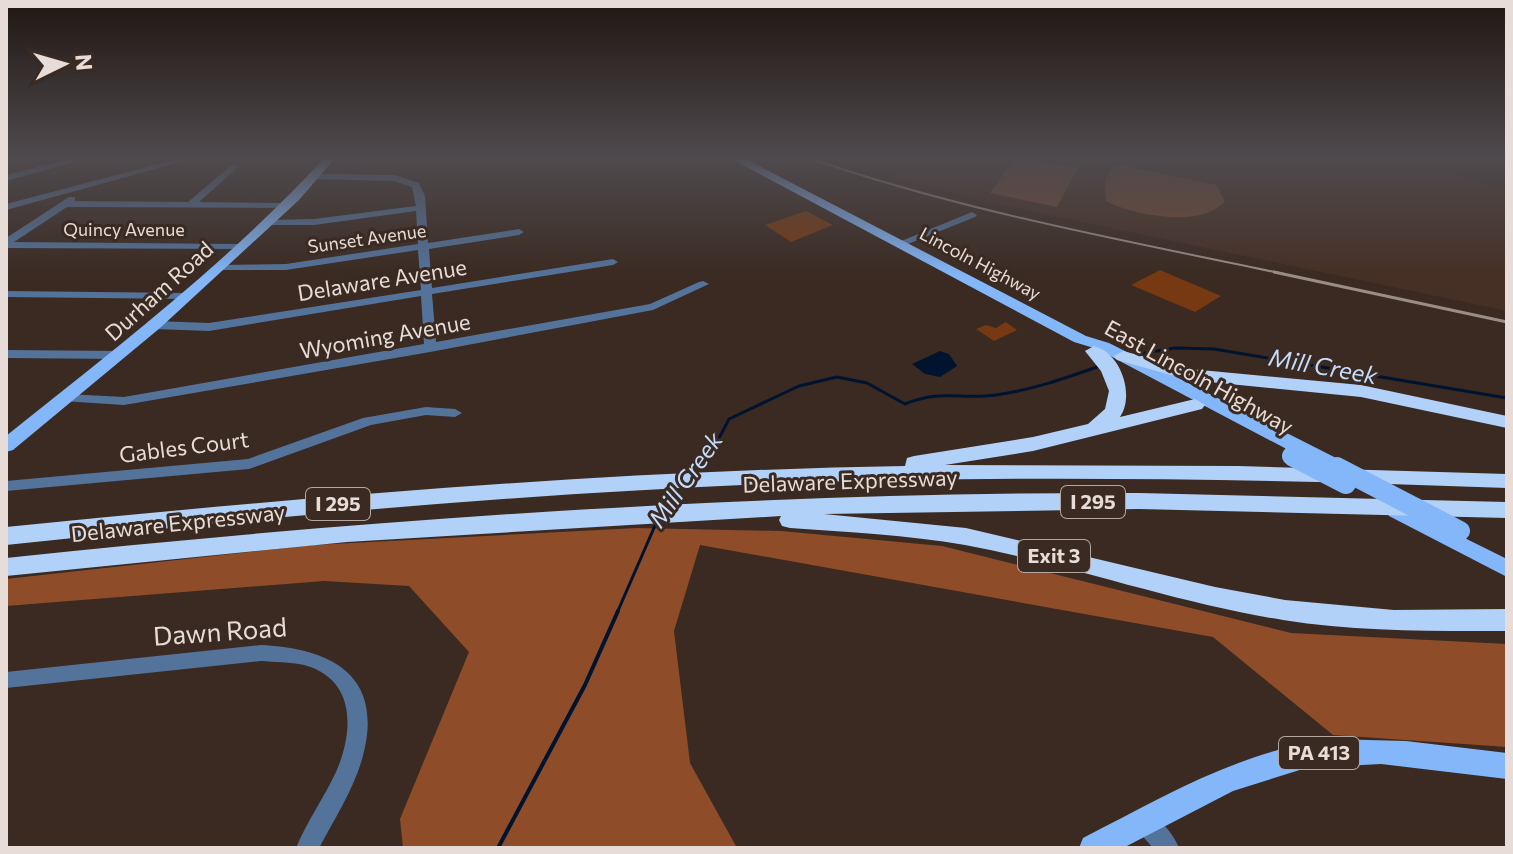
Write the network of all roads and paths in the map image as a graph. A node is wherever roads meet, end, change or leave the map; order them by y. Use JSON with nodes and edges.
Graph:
{"nodes":[{"id":1,"x":44,"y":197,"type":"edge"},
{"id":2,"x":75,"y":197,"type":"edge"},
{"id":3,"x":200,"y":197,"type":"edge"},
{"id":4,"x":294,"y":197,"type":"edge"},
{"id":5,"x":419,"y":197,"type":"edge"},
{"id":6,"x":809,"y":197,"type":"edge"},
{"id":7,"x":64,"y":204,"type":"junction"},
{"id":8,"x":191,"y":205,"type":"junction"},
{"id":9,"x":285,"y":206,"type":"junction"},
{"id":10,"x":6,"y":207,"type":"edge"},
{"id":11,"x":420,"y":208,"type":"junction"},
{"id":12,"x":972,"y":215,"type":"dead end"},
{"id":13,"x":268,"y":223,"type":"junction"},
{"id":14,"x":519,"y":232,"type":"dead end"},
{"id":15,"x":6,"y":244,"type":"edge"},
{"id":16,"x":899,"y":244,"type":"junction"},
{"id":17,"x":241,"y":247,"type":"junction"},
{"id":18,"x":423,"y":247,"type":"junction"},
{"id":19,"x":613,"y":262,"type":"dead end"},
{"id":20,"x":218,"y":268,"type":"junction"},
{"id":21,"x":703,"y":284,"type":"dead end"},
{"id":22,"x":426,"y":293,"type":"junction"},
{"id":23,"x":6,"y":294,"type":"edge"},
{"id":24,"x":188,"y":296,"type":"junction"},
{"id":25,"x":155,"y":325,"type":"junction"},
{"id":26,"x":1087,"y":345,"type":"junction"},
{"id":27,"x":430,"y":348,"type":"junction"},
{"id":28,"x":6,"y":354,"type":"edge"},
{"id":29,"x":121,"y":355,"type":"junction"},
{"id":30,"x":1123,"y":356,"type":"junction"},
{"id":31,"x":1258,"y":382,"type":"junction"},
{"id":32,"x":67,"y":398,"type":"junction"},
{"id":33,"x":1199,"y":401,"type":"junction"},
{"id":34,"x":455,"y":413,"type":"dead end"},
{"id":35,"x":1507,"y":422,"type":"edge"},
{"id":36,"x":1092,"y":430,"type":"junction"},
{"id":37,"x":6,"y":446,"type":"edge"},
{"id":38,"x":792,"y":476,"type":"junction"},
{"id":39,"x":1507,"y":481,"type":"edge"},
{"id":40,"x":6,"y":486,"type":"edge"},
{"id":41,"x":1507,"y":510,"type":"edge"},
{"id":42,"x":680,"y":516,"type":"junction"},
{"id":43,"x":602,"y":517,"type":"joint"},
{"id":44,"x":6,"y":536,"type":"edge"},
{"id":45,"x":1507,"y":555,"type":"edge"},
{"id":46,"x":6,"y":567,"type":"edge"},
{"id":47,"x":1507,"y":569,"type":"edge"},
{"id":48,"x":1503,"y":618,"type":"edge"},
{"id":49,"x":6,"y":680,"type":"edge"},
{"id":50,"x":1507,"y":766,"type":"edge"},
{"id":51,"x":1145,"y":822,"type":"junction"},
{"id":52,"x":307,"y":848,"type":"edge"},
{"id":53,"x":1093,"y":848,"type":"edge"},
{"id":54,"x":1168,"y":848,"type":"edge"}],
"edges":[{"from":1,"to":10,"type":"street"},
{"from":2,"to":7,"type":"street"},
{"from":3,"to":8,"type":"street"},
{"from":4,"to":9,"type":"main road","name":"Durham Road"},
{"from":5,"to":11,"type":"street"},
{"from":6,"to":16,"type":"main road","name":"Lincoln Highway"},
{"from":7,"to":8,"type":"street"},
{"from":7,"to":15,"type":"street"},
{"from":8,"to":9,"type":"street"},
{"from":9,"to":13,"type":"main road","name":"Durham Road"},
{"from":11,"to":13,"type":"street"},
{"from":11,"to":18,"type":"street"},
{"from":12,"to":16,"type":"street"},
{"from":13,"to":17,"type":"main road","name":"Durham Road"},
{"from":14,"to":18,"type":"street","name":"Sunset Avenue"},
{"from":15,"to":17,"type":"street","name":"Quincy Avenue"},
{"from":16,"to":26,"type":"main road","name":"Lincoln Highway"},
{"from":17,"to":20,"type":"main road","name":"Durham Road"},
{"from":18,"to":20,"type":"street","name":"Sunset Avenue"},
{"from":18,"to":22,"type":"street"},
{"from":19,"to":22,"type":"street","name":"Delaware Avenue"},
{"from":20,"to":24,"type":"main road","name":"Durham Road"},
{"from":21,"to":27,"type":"street","name":"Wyoming Avenue"},
{"from":22,"to":25,"type":"street","name":"Delaware Avenue"},
{"from":22,"to":27,"type":"street"},
{"from":23,"to":24,"type":"street"},
{"from":24,"to":25,"type":"main road","name":"Durham Road"},
{"from":25,"to":29,"type":"main road","name":"Durham Road"},
{"from":26,"to":30,"type":"main road","name":"East Lincoln Highway"},
{"from":26,"to":33,"type":"main road","name":"East Lincoln Highway"},
{"from":26,"to":36,"type":"highway"},
{"from":27,"to":32,"type":"street","name":"Wyoming Avenue"},
{"from":28,"to":29,"type":"street"},
{"from":29,"to":32,"type":"main road","name":"Durham Road"},
{"from":30,"to":31,"type":"highway"},
{"from":30,"to":33,"type":"main road","name":"East Lincoln Highway"},
{"from":31,"to":33,"type":"highway"},
{"from":31,"to":35,"type":"highway"},
{"from":32,"to":37,"type":"main road","name":"Durham Road"},
{"from":33,"to":36,"type":"highway"},
{"from":33,"to":45,"type":"main road","name":"East Lincoln Highway","bridge":true},
{"from":33,"to":47,"type":"main road","name":"East Lincoln Highway","bridge":true},
{"from":34,"to":40,"type":"street","name":"Gables Court"},
{"from":36,"to":38,"type":"highway"},
{"from":38,"to":39,"type":"highway","name":"Delaware Expressway","number":"I 295"},
{"from":38,"to":44,"type":"highway","name":"Delaware Expressway","number":"I 295"},
{"from":41,"to":42,"type":"highway","name":"Delaware Expressway","number":"I 295"},
{"from":42,"to":43,"type":"highway","number":"Exit 3"},
{"from":42,"to":48,"type":"highway","number":"Exit 3"},
{"from":43,"to":46,"type":"highway","name":"Delaware Expressway","number":"I 295"},
{"from":49,"to":52,"type":"street","name":"Dawn Road"},
{"from":50,"to":51,"type":"main road","number":"PA 413"},
{"from":51,"to":53,"type":"main road","number":"PA 413"},
{"from":51,"to":54,"type":"street"}]}
